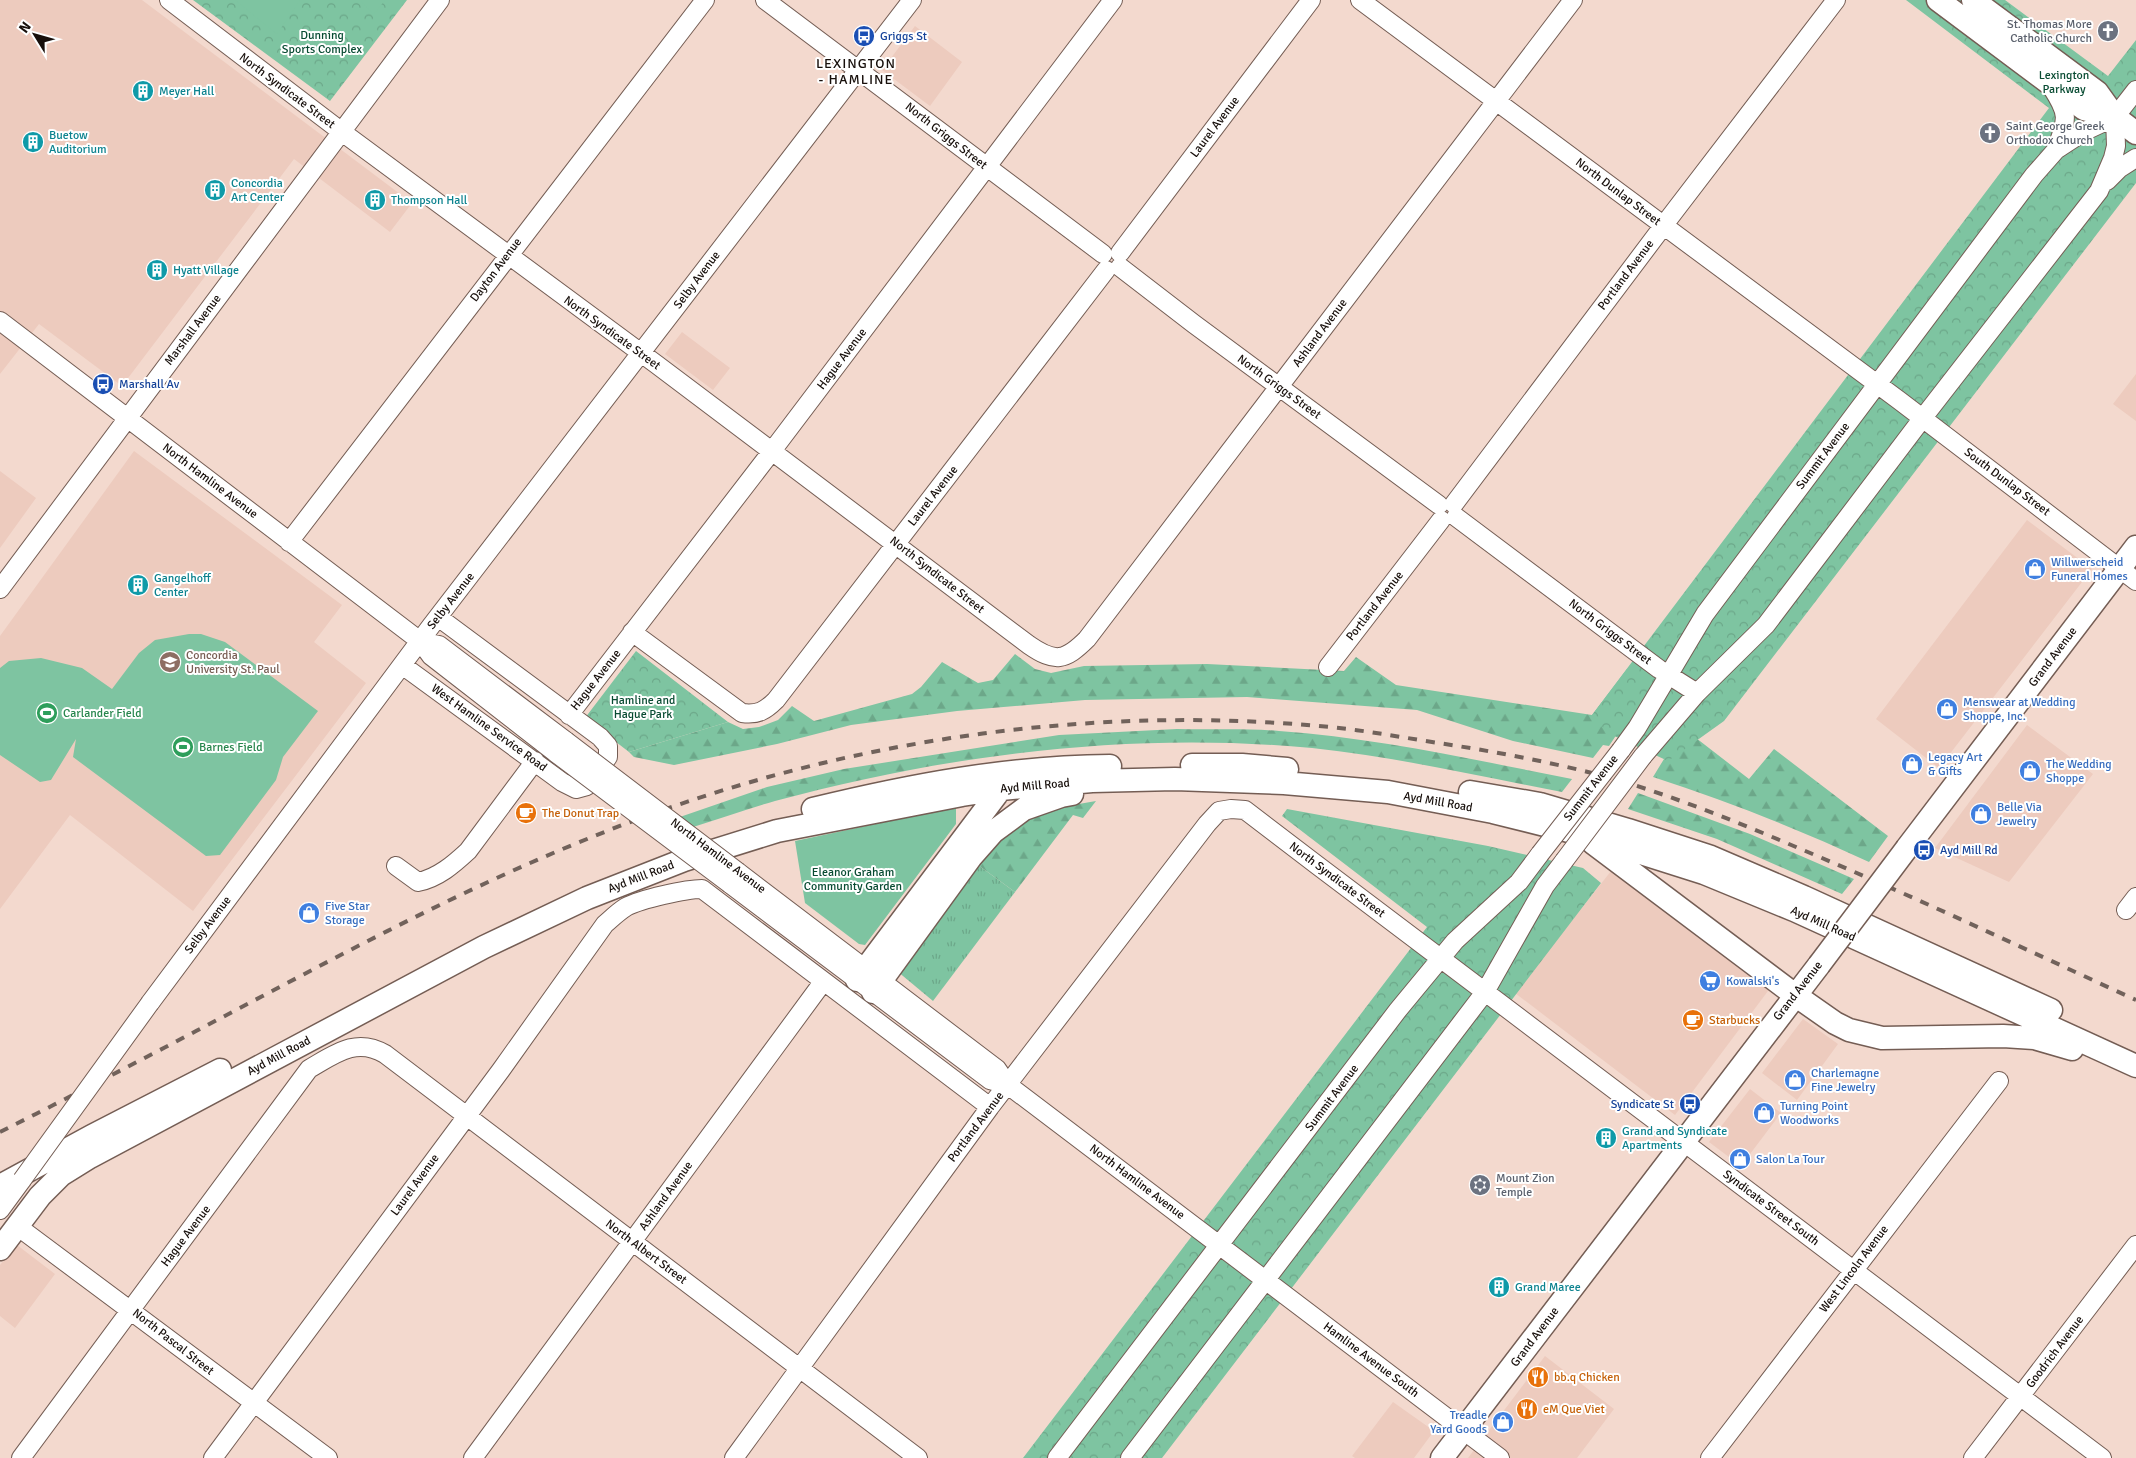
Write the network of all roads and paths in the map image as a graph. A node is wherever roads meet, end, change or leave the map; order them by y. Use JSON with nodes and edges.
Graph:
{"nodes":[{"id":1,"x":169,"y":0,"type":"edge"},
{"id":2,"x":440,"y":0,"type":"edge"},
{"id":3,"x":705,"y":0,"type":"edge"},
{"id":4,"x":765,"y":0,"type":"edge"},
{"id":5,"x":912,"y":0,"type":"edge"},
{"id":6,"x":1113,"y":0,"type":"edge"},
{"id":7,"x":1311,"y":0,"type":"edge"},
{"id":8,"x":1360,"y":0,"type":"edge"},
{"id":9,"x":1573,"y":0,"type":"edge"},
{"id":10,"x":1836,"y":0,"type":"edge"},
{"id":11,"x":1938,"y":0,"type":"edge"},
{"id":12,"x":1974,"y":0,"type":"edge"},
{"id":13,"x":859,"y":70,"type":"junction"},
{"id":14,"x":2050,"y":84,"type":"junction"},
{"id":15,"x":2136,"y":90,"type":"edge"},
{"id":16,"x":1496,"y":101,"type":"junction"},
{"id":17,"x":2115,"y":117,"type":"junction"},
{"id":18,"x":342,"y":132,"type":"junction"},
{"id":19,"x":2136,"y":133,"type":"edge"},
{"id":20,"x":2056,"y":150,"type":"junction"},
{"id":21,"x":2136,"y":158,"type":"edge"},
{"id":22,"x":986,"y":167,"type":"junction"},
{"id":23,"x":2099,"y":191,"type":"junction"},
{"id":24,"x":1663,"y":226,"type":"junction"},
{"id":25,"x":507,"y":256,"type":"junction"},
{"id":26,"x":1112,"y":261,"type":"junction"},
{"id":27,"x":0,"y":321,"type":"edge"},
{"id":28,"x":641,"y":353,"type":"junction"},
{"id":29,"x":1877,"y":384,"type":"junction"},
{"id":30,"x":1278,"y":388,"type":"junction"},
{"id":31,"x":126,"y":418,"type":"junction"},
{"id":32,"x":1922,"y":419,"type":"junction"},
{"id":33,"x":772,"y":451,"type":"junction"},
{"id":34,"x":1447,"y":512,"type":"junction"},
{"id":35,"x":289,"y":542,"type":"junction"},
{"id":36,"x":896,"y":544,"type":"junction"},
{"id":37,"x":2136,"y":547,"type":"edge"},
{"id":38,"x":2128,"y":575,"type":"edge"},
{"id":39,"x":0,"y":589,"type":"edge"},
{"id":40,"x":438,"y":617,"type":"junction"},
{"id":41,"x":632,"y":632,"type":"junction"},
{"id":42,"x":420,"y":641,"type":"junction"},
{"id":43,"x":1059,"y":658,"type":"joint"},
{"id":44,"x":402,"y":665,"type":"junction"},
{"id":45,"x":1328,"y":667,"type":"dead end"},
{"id":46,"x":1668,"y":675,"type":"junction"},
{"id":47,"x":1697,"y":693,"type":"junction"},
{"id":48,"x":568,"y":716,"type":"junction"},
{"id":49,"x":535,"y":761,"type":"junction"},
{"id":50,"x":1175,"y":779,"type":"junction"},
{"id":51,"x":1009,"y":783,"type":"junction"},
{"id":52,"x":1231,"y":809,"type":"joint"},
{"id":53,"x":1580,"y":834,"type":"junction"},
{"id":54,"x":971,"y":857,"type":"junction"},
{"id":55,"x":396,"y":866,"type":"dead end"},
{"id":56,"x":1441,"y":958,"type":"junction"},
{"id":57,"x":870,"y":980,"type":"junction"},
{"id":58,"x":824,"y":982,"type":"junction"},
{"id":59,"x":1798,"y":991,"type":"junction"},
{"id":60,"x":1486,"y":992,"type":"junction"},
{"id":61,"x":2036,"y":1011,"type":"junction"},
{"id":62,"x":373,"y":1047,"type":"joint"},
{"id":63,"x":2136,"y":1049,"type":"edge"},
{"id":64,"x":2136,"y":1067,"type":"edge"},
{"id":65,"x":1999,"y":1081,"type":"dead end"},
{"id":66,"x":1008,"y":1085,"type":"junction"},
{"id":67,"x":990,"y":1107,"type":"junction"},
{"id":68,"x":466,"y":1116,"type":"junction"},
{"id":69,"x":1683,"y":1142,"type":"junction"},
{"id":70,"x":0,"y":1186,"type":"edge"},
{"id":71,"x":0,"y":1210,"type":"edge"},
{"id":72,"x":17,"y":1226,"type":"junction"},
{"id":73,"x":632,"y":1242,"type":"junction"},
{"id":74,"x":1220,"y":1245,"type":"junction"},
{"id":75,"x":2136,"y":1246,"type":"edge"},
{"id":76,"x":0,"y":1249,"type":"edge"},
{"id":77,"x":1852,"y":1270,"type":"junction"},
{"id":78,"x":1266,"y":1279,"type":"junction"},
{"id":79,"x":130,"y":1309,"type":"junction"},
{"id":80,"x":799,"y":1368,"type":"junction"},
{"id":81,"x":2020,"y":1396,"type":"junction"},
{"id":82,"x":254,"y":1404,"type":"junction"},
{"id":83,"x":1464,"y":1430,"type":"junction"},
{"id":84,"x":21,"y":1458,"type":"edge"},
{"id":85,"x":213,"y":1458,"type":"edge"},
{"id":86,"x":328,"y":1458,"type":"edge"},
{"id":87,"x":473,"y":1458,"type":"edge"},
{"id":88,"x":734,"y":1458,"type":"edge"},
{"id":89,"x":918,"y":1458,"type":"edge"},
{"id":90,"x":1057,"y":1458,"type":"edge"},
{"id":91,"x":1130,"y":1458,"type":"edge"},
{"id":92,"x":1442,"y":1458,"type":"edge"},
{"id":93,"x":1500,"y":1458,"type":"edge"},
{"id":94,"x":1710,"y":1458,"type":"edge"},
{"id":95,"x":1973,"y":1458,"type":"edge"},
{"id":96,"x":2102,"y":1458,"type":"edge"}],
"edges":[{"from":1,"to":18,"type":"street","name":"North Syndicate Street"},
{"from":2,"to":18,"type":"street","name":"Marshall Avenue"},
{"from":3,"to":25,"type":"street","name":"Dayton Avenue"},
{"from":4,"to":13,"type":"street","name":"North Griggs Street"},
{"from":5,"to":13,"type":"street","name":"Selby Avenue"},
{"from":6,"to":22,"type":"street","name":"Hague Avenue"},
{"from":7,"to":26,"type":"street","name":"Laurel Avenue"},
{"from":8,"to":16,"type":"street","name":"North Dunlap Street"},
{"from":9,"to":16,"type":"street","name":"Ashland Avenue"},
{"from":10,"to":24,"type":"street","name":"Portland Avenue"},
{"from":11,"to":14,"type":"main road"},
{"from":12,"to":17,"type":"main road"},
{"from":13,"to":22,"type":"street","name":"North Griggs Street"},
{"from":13,"to":28,"type":"street","name":"Selby Avenue"},
{"from":14,"to":17,"type":"main road"},
{"from":14,"to":20,"type":"street"},
{"from":15,"to":17,"type":"street","name":"Summit Avenue"},
{"from":16,"to":24,"type":"street","name":"North Dunlap Street"},
{"from":16,"to":30,"type":"street","name":"Ashland Avenue"},
{"from":17,"to":19,"type":"main road"},
{"from":17,"to":20,"type":"street","name":"Summit Avenue"},
{"from":17,"to":23,"type":"street","name":"Summit Avenue"},
{"from":18,"to":25,"type":"street","name":"North Syndicate Street"},
{"from":18,"to":31,"type":"street","name":"Marshall Avenue"},
{"from":20,"to":29,"type":"street","name":"Summit Avenue"},
{"from":21,"to":23,"type":"street"},
{"from":22,"to":26,"type":"street","name":"North Griggs Street"},
{"from":22,"to":33,"type":"street","name":"Hague Avenue"},
{"from":23,"to":32,"type":"street","name":"Summit Avenue"},
{"from":24,"to":29,"type":"street","name":"North Dunlap Street"},
{"from":24,"to":34,"type":"street","name":"Portland Avenue"},
{"from":25,"to":28,"type":"street","name":"North Syndicate Street"},
{"from":25,"to":35,"type":"street","name":"Dayton Avenue"},
{"from":26,"to":30,"type":"street","name":"North Griggs Street"},
{"from":26,"to":36,"type":"street","name":"Laurel Avenue"},
{"from":27,"to":31,"type":"street","name":"North Hamline Avenue"},
{"from":28,"to":33,"type":"street","name":"North Syndicate Street"},
{"from":28,"to":40,"type":"street","name":"Selby Avenue"},
{"from":29,"to":32,"type":"street","name":"South Dunlap Street"},
{"from":29,"to":46,"type":"street","name":"Summit Avenue"},
{"from":30,"to":34,"type":"street","name":"North Griggs Street"},
{"from":30,"to":43,"type":"street","name":"Ashland Avenue"},
{"from":31,"to":35,"type":"street","name":"North Hamline Avenue"},
{"from":31,"to":39,"type":"street","name":"Marshall Avenue"},
{"from":32,"to":38,"type":"street","name":"South Dunlap Street"},
{"from":32,"to":47,"type":"street","name":"Summit Avenue"},
{"from":33,"to":36,"type":"street","name":"North Syndicate Street"},
{"from":33,"to":41,"type":"street","name":"Hague Avenue"},
{"from":34,"to":45,"type":"street","name":"Portland Avenue"},
{"from":34,"to":46,"type":"street","name":"North Griggs Street"},
{"from":35,"to":42,"type":"street","name":"North Hamline Avenue"},
{"from":36,"to":41,"type":"street","name":"Laurel Avenue"},
{"from":36,"to":43,"type":"street","name":"North Syndicate Street"},
{"from":37,"to":38,"type":"main road","name":"Grand Avenue"},
{"from":38,"to":59,"type":"main road","name":"Grand Avenue","bridge":true},
{"from":40,"to":42,"type":"street","name":"Selby Avenue"},
{"from":40,"to":48,"type":"street"},
{"from":41,"to":48,"type":"street","name":"Hague Avenue"},
{"from":42,"to":44,"type":"street","name":"Selby Avenue"},
{"from":42,"to":57,"type":"street","name":"North Hamline Avenue","bridge":true},
{"from":44,"to":49,"type":"street","name":"West Hamline Service Road"},
{"from":44,"to":71,"type":"street","name":"Selby Avenue","bridge":true},
{"from":46,"to":47,"type":"street","name":"North Griggs Street"},
{"from":46,"to":56,"type":"street","name":"Summit Avenue","bridge":true},
{"from":47,"to":60,"type":"street","name":"Summit Avenue","bridge":true},
{"from":48,"to":49,"type":"street","name":"West Hamline Service Road"},
{"from":49,"to":55,"type":"street"},
{"from":50,"to":51,"type":"main road","name":"Ayd Mill Road"},
{"from":50,"to":53,"type":"main road","name":"Ayd Mill Road"},
{"from":50,"to":54,"type":"main road"},
{"from":51,"to":54,"type":"main road"},
{"from":51,"to":57,"type":"main road"},
{"from":51,"to":61,"type":"main road","name":"Ayd Mill Road"},
{"from":51,"to":70,"type":"main road","name":"Ayd Mill Road"},
{"from":51,"to":72,"type":"main road","name":"Ayd Mill Road"},
{"from":52,"to":56,"type":"street","name":"North Syndicate Street"},
{"from":52,"to":66,"type":"street","name":"Portland Avenue"},
{"from":53,"to":59,"type":"main road"},
{"from":53,"to":61,"type":"main road","name":"Ayd Mill Road"},
{"from":54,"to":57,"type":"main road"},
{"from":56,"to":60,"type":"street","name":"Syndicate Street South"},
{"from":56,"to":74,"type":"street","name":"Summit Avenue"},
{"from":57,"to":66,"type":"street","name":"North Hamline Avenue"},
{"from":58,"to":67,"type":"street"},
{"from":58,"to":68,"type":"street","name":"Laurel Avenue"},
{"from":58,"to":73,"type":"street","name":"Ashland Avenue"},
{"from":59,"to":61,"type":"main road"},
{"from":59,"to":64,"type":"main road"},
{"from":59,"to":69,"type":"main road","name":"Grand Avenue"},
{"from":60,"to":69,"type":"street","name":"Syndicate Street South"},
{"from":60,"to":78,"type":"street","name":"Summit Avenue"},
{"from":61,"to":63,"type":"main road","name":"Ayd Mill Road"},
{"from":61,"to":64,"type":"main road","name":"Ayd Mill Road"},
{"from":62,"to":68,"type":"street","name":"North Albert Street"},
{"from":62,"to":79,"type":"street","name":"Hague Avenue"},
{"from":65,"to":77,"type":"street","name":"West Lincoln Avenue"},
{"from":66,"to":67,"type":"street","name":"Portland Avenue"},
{"from":66,"to":74,"type":"street","name":"North Hamline Avenue"},
{"from":67,"to":80,"type":"street","name":"Portland Avenue"},
{"from":68,"to":73,"type":"street","name":"North Albert Street"},
{"from":68,"to":82,"type":"street","name":"Laurel Avenue"},
{"from":69,"to":77,"type":"street","name":"Syndicate Street South"},
{"from":69,"to":83,"type":"main road","name":"Grand Avenue"},
{"from":72,"to":76,"type":"main road","name":"Ayd Mill Road"},
{"from":72,"to":79,"type":"street","name":"North Pascal Street"},
{"from":73,"to":80,"type":"street","name":"North Albert Street"},
{"from":73,"to":87,"type":"street","name":"Ashland Avenue"},
{"from":74,"to":78,"type":"street","name":"North Hamline Avenue"},
{"from":74,"to":90,"type":"street","name":"Summit Avenue"},
{"from":75,"to":81,"type":"street","name":"Goodrich Avenue"},
{"from":77,"to":81,"type":"street","name":"Syndicate Street South"},
{"from":77,"to":94,"type":"street","name":"West Lincoln Avenue"},
{"from":78,"to":83,"type":"street","name":"Hamline Avenue South"},
{"from":78,"to":91,"type":"street","name":"Summit Avenue"},
{"from":79,"to":82,"type":"street","name":"North Pascal Street"},
{"from":79,"to":84,"type":"street","name":"Hague Avenue"},
{"from":80,"to":88,"type":"street","name":"Portland Avenue"},
{"from":80,"to":89,"type":"street","name":"North Albert Street"},
{"from":81,"to":95,"type":"street","name":"Goodrich Avenue"},
{"from":81,"to":96,"type":"street","name":"Syndicate Street South"},
{"from":82,"to":85,"type":"street","name":"Laurel Avenue"},
{"from":82,"to":86,"type":"street","name":"North Pascal Street"},
{"from":83,"to":92,"type":"main road","name":"Grand Avenue"},
{"from":83,"to":93,"type":"street","name":"Hamline Avenue South"}]}
